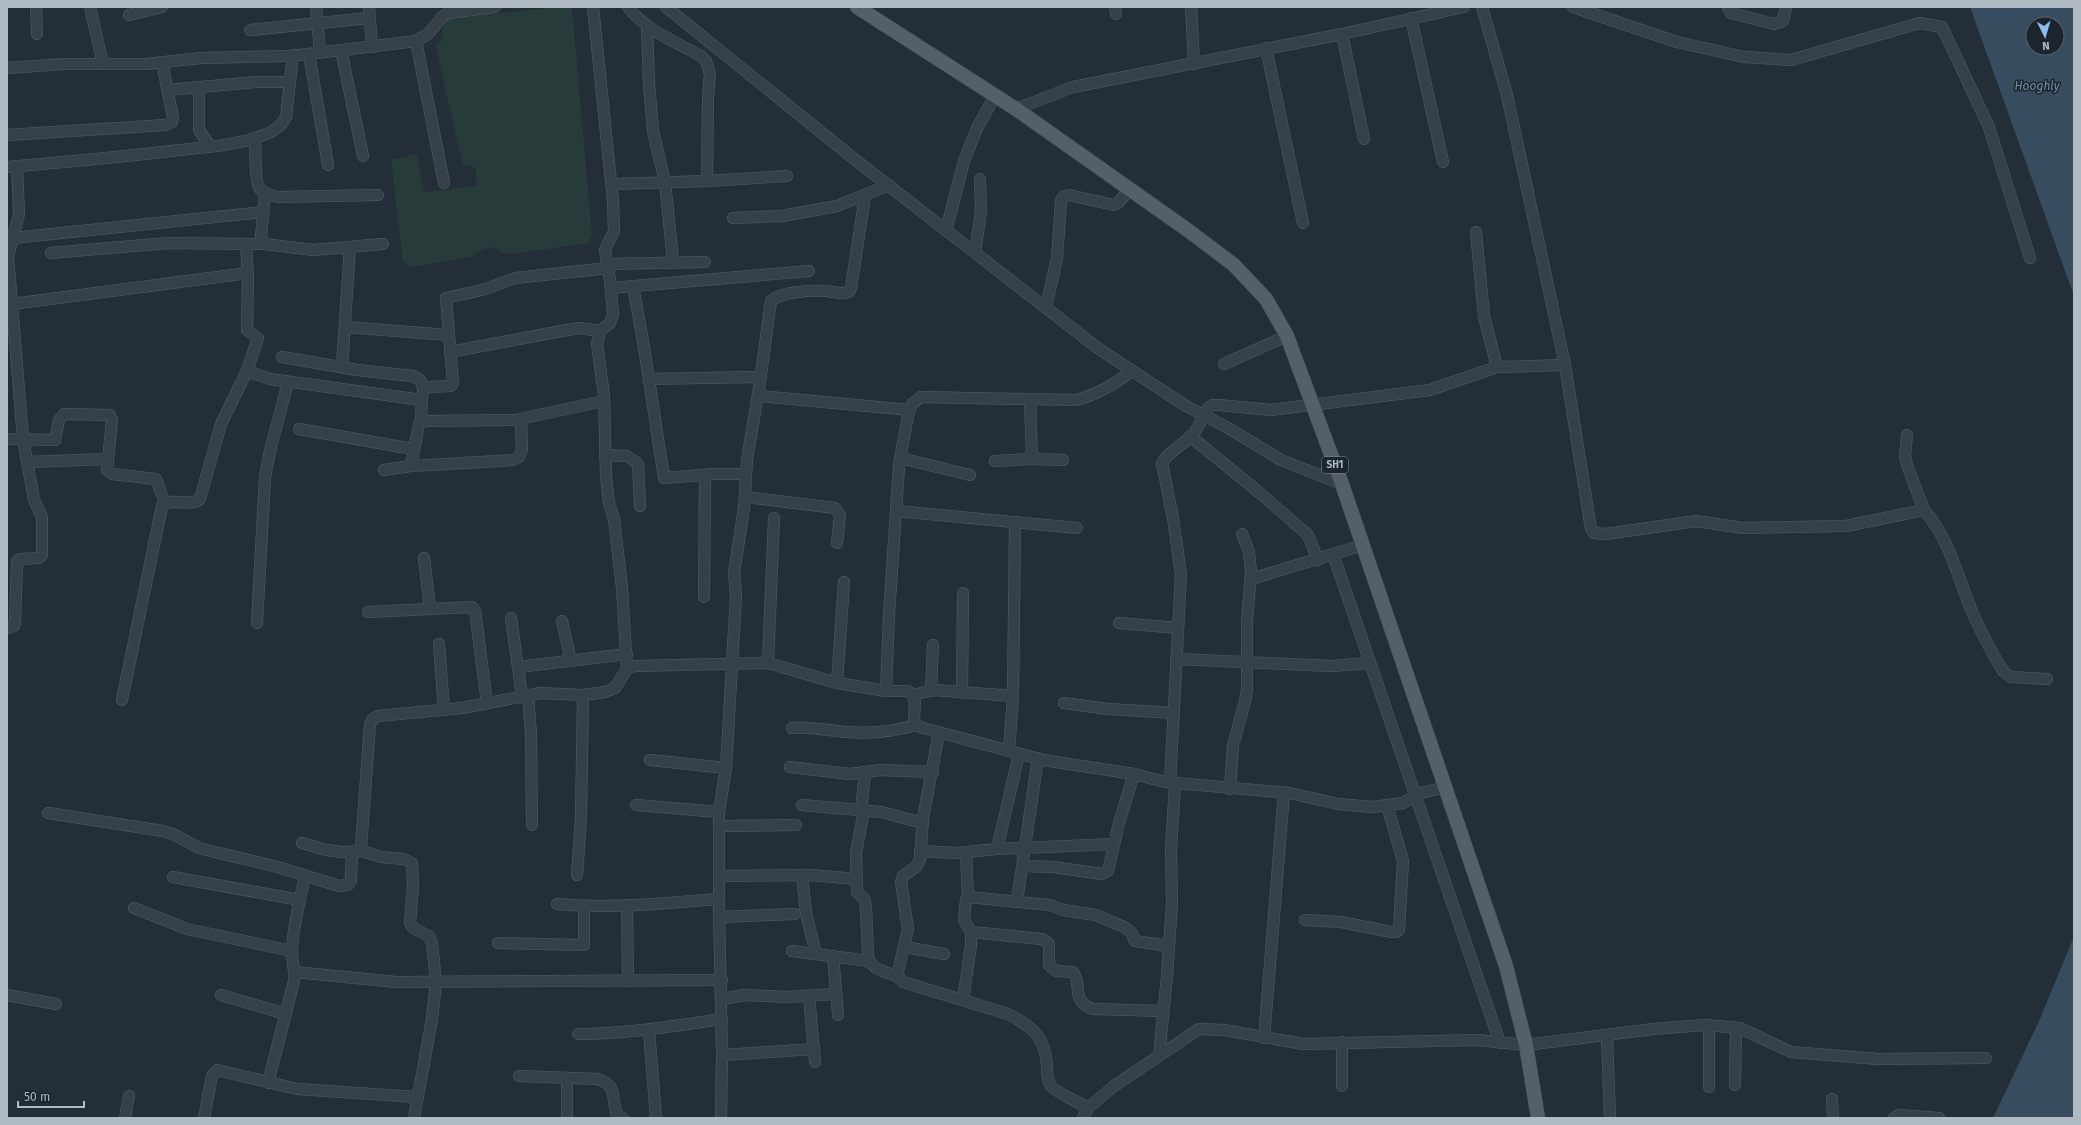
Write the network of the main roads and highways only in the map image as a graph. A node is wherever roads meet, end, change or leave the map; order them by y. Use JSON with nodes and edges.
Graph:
{"nodes":[{"id":1,"x":857,"y":7,"type":"edge"},
{"id":2,"x":1538,"y":1118,"type":"edge"}],
"edges":[{"from":1,"to":2,"type":"main road","number":"SH1"}]}
